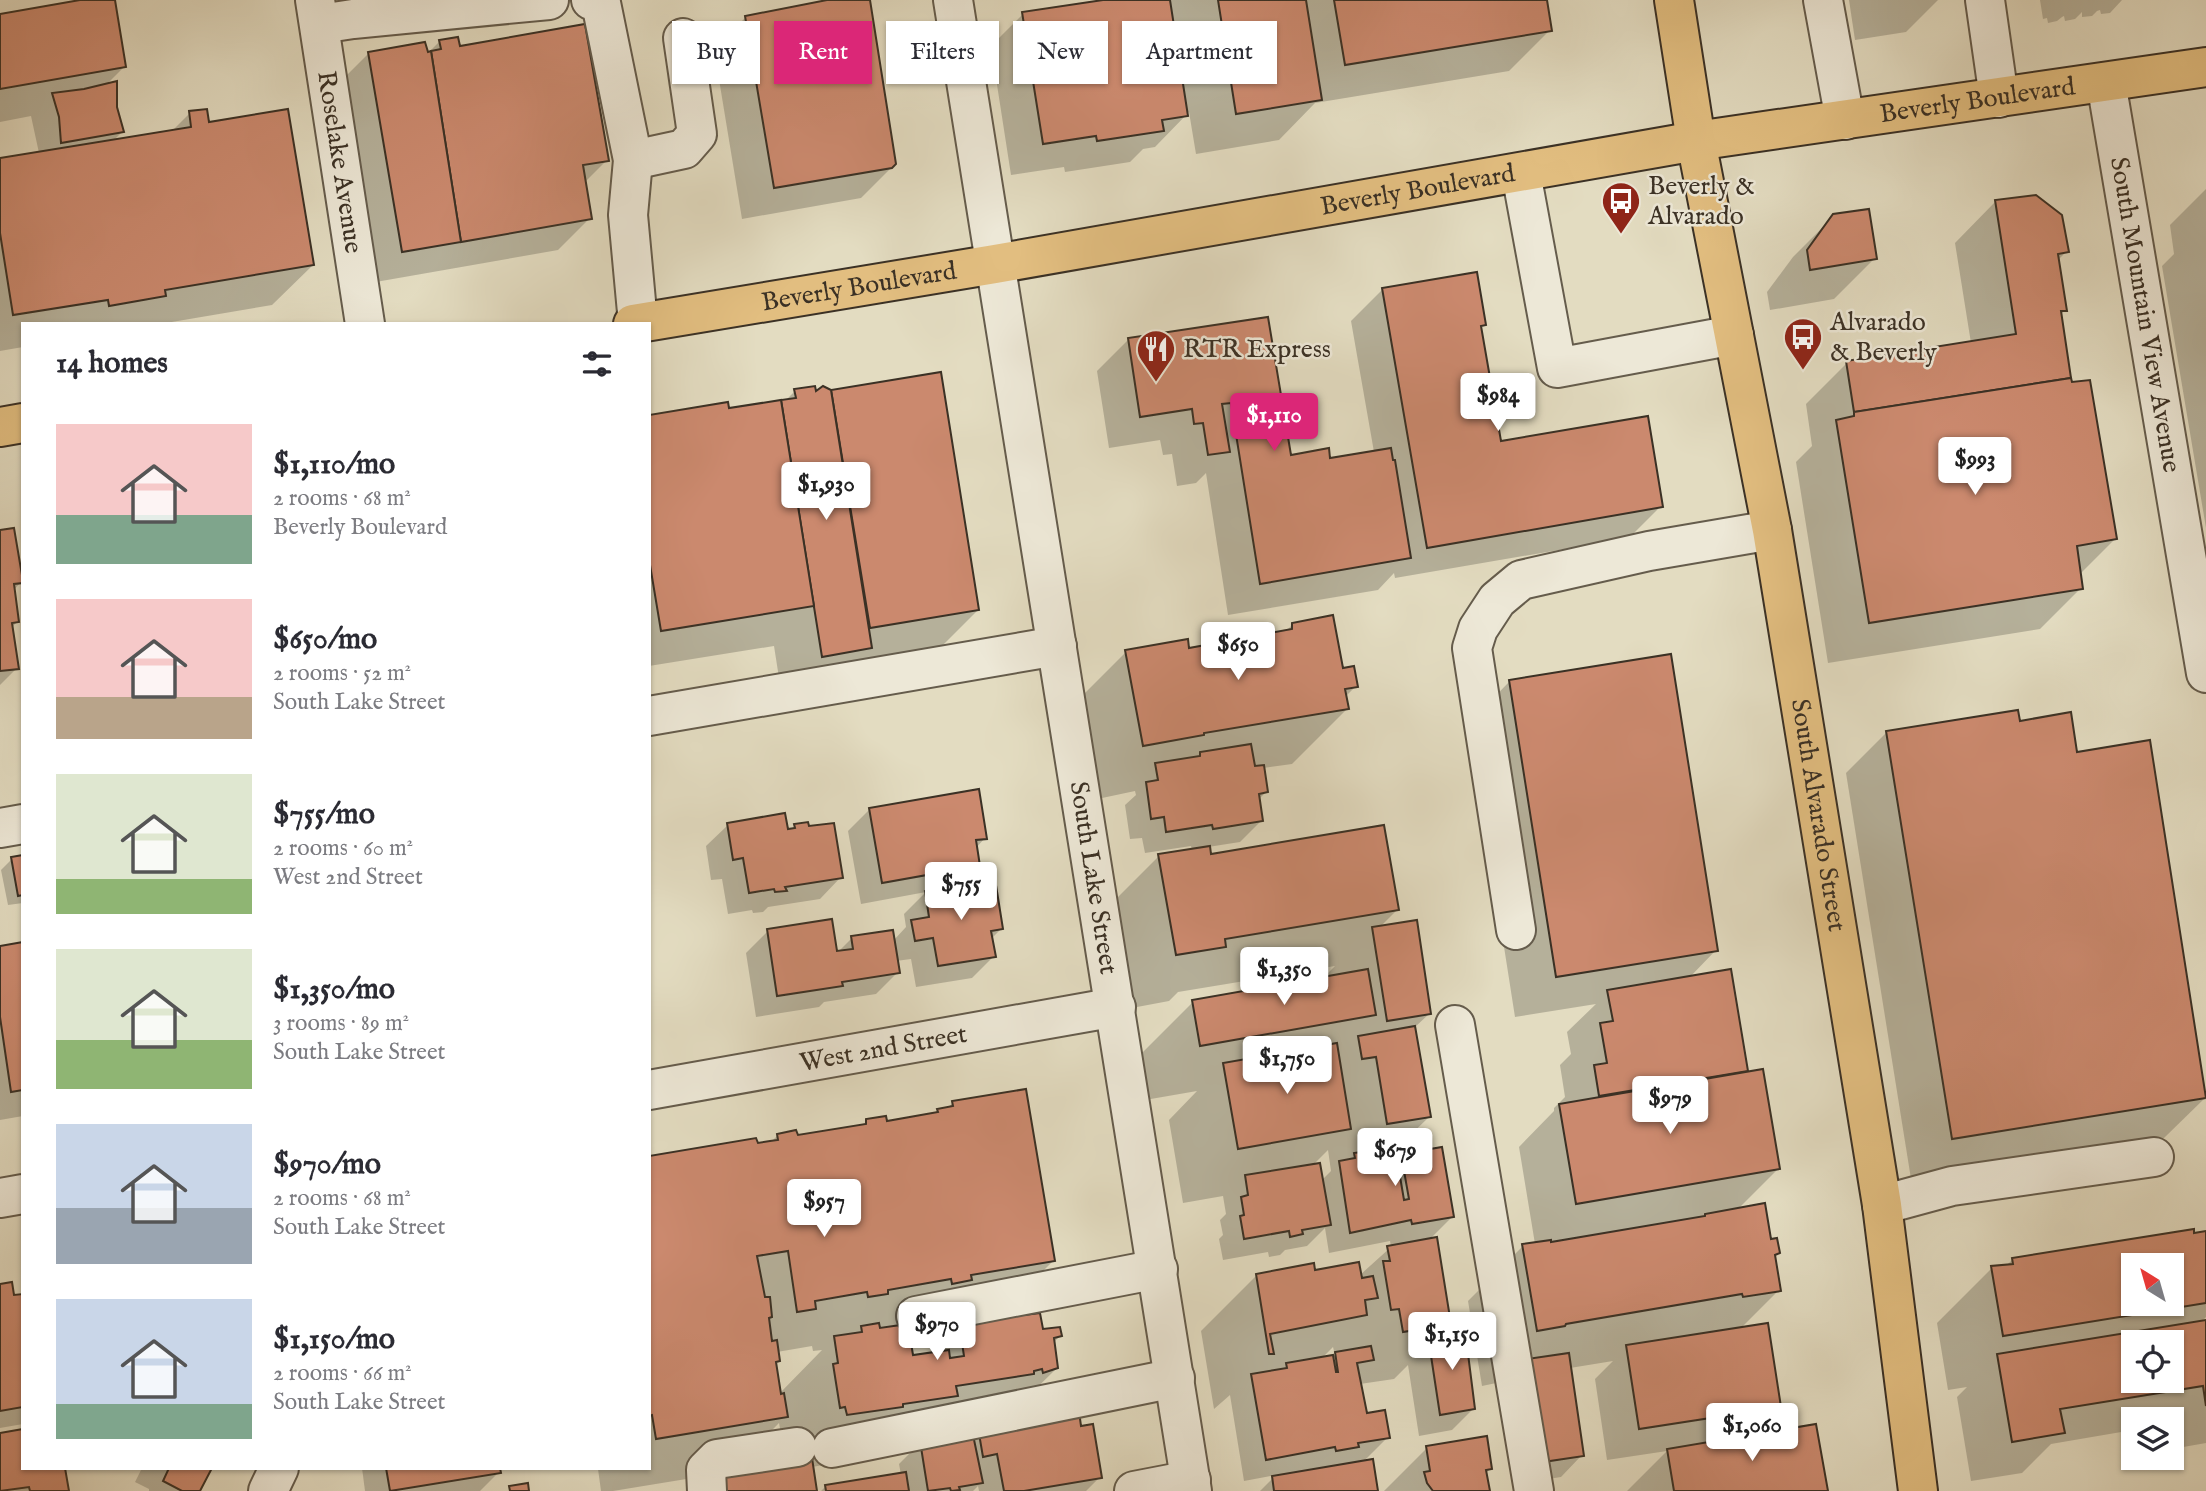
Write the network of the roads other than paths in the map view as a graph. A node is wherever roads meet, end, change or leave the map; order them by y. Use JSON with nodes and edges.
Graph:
{"nodes":[{"id":1,"x":549,"y":0,"type":"edge"},
{"id":2,"x":591,"y":0,"type":"edge"},
{"id":3,"x":953,"y":0,"type":"edge"},
{"id":4,"x":1674,"y":0,"type":"edge"},
{"id":5,"x":1823,"y":0,"type":"edge"},
{"id":6,"x":1985,"y":0,"type":"edge"},
{"id":7,"x":317,"y":12,"type":"edge"},
{"id":8,"x":2206,"y":67,"type":"edge"},
{"id":9,"x":2106,"y":82,"type":"junction"},
{"id":10,"x":690,"y":84,"type":"edge"},
{"id":11,"x":1999,"y":98,"type":"junction"},
{"id":12,"x":1844,"y":120,"type":"junction"},
{"id":13,"x":1696,"y":141,"type":"junction"},
{"id":14,"x":633,"y":160,"type":"junction"},
{"id":15,"x":1521,"y":173,"type":"junction"},
{"id":16,"x":995,"y":264,"type":"junction"},
{"id":17,"x":365,"y":322,"type":"edge"},
{"id":18,"x":638,"y":322,"type":"edge"},
{"id":19,"x":644,"y":322,"type":"edge"},
{"id":20,"x":1734,"y":335,"type":"junction"},
{"id":21,"x":21,"y":423,"type":"edge"},
{"id":22,"x":0,"y":427,"type":"edge"},
{"id":23,"x":1772,"y":530,"type":"junction"},
{"id":24,"x":1057,"y":646,"type":"junction"},
{"id":25,"x":2206,"y":673,"type":"edge"},
{"id":26,"x":651,"y":716,"type":"edge"},
{"id":27,"x":21,"y":824,"type":"edge"},
{"id":28,"x":0,"y":828,"type":"edge"},
{"id":29,"x":1516,"y":930,"type":"dead end"},
{"id":30,"x":1116,"y":1007,"type":"junction"},
{"id":31,"x":1455,"y":1026,"type":"dead end"},
{"id":32,"x":651,"y":1090,"type":"edge"},
{"id":33,"x":2154,"y":1157,"type":"dead end"},
{"id":34,"x":21,"y":1194,"type":"edge"},
{"id":35,"x":0,"y":1198,"type":"edge"},
{"id":36,"x":1882,"y":1205,"type":"junction"},
{"id":37,"x":1158,"y":1269,"type":"junction"},
{"id":38,"x":916,"y":1316,"type":"dead end"},
{"id":39,"x":1175,"y":1378,"type":"junction"},
{"id":40,"x":278,"y":1470,"type":"edge"},
{"id":41,"x":1191,"y":1485,"type":"edge"},
{"id":42,"x":268,"y":1491,"type":"edge"},
{"id":43,"x":707,"y":1491,"type":"edge"},
{"id":44,"x":1134,"y":1491,"type":"edge"},
{"id":45,"x":1534,"y":1491,"type":"edge"},
{"id":46,"x":1918,"y":1491,"type":"edge"}],
"edges":[{"from":1,"to":7,"type":"street"},
{"from":2,"to":14,"type":"street"},
{"from":3,"to":16,"type":"street","name":"South Lake Street"},
{"from":4,"to":13,"type":"main road","name":"South Alvarado Street"},
{"from":5,"to":12,"type":"street"},
{"from":6,"to":11,"type":"street"},
{"from":7,"to":17,"type":"street","name":"Roselake Avenue"},
{"from":8,"to":9,"type":"main road","name":"Beverly Boulevard"},
{"from":9,"to":11,"type":"main road","name":"Beverly Boulevard"},
{"from":9,"to":25,"type":"street","name":"South Mountain View Avenue"},
{"from":10,"to":14,"type":"street"},
{"from":11,"to":12,"type":"main road","name":"Beverly Boulevard"},
{"from":12,"to":13,"type":"main road","name":"Beverly Boulevard"},
{"from":13,"to":15,"type":"main road","name":"Beverly Boulevard"},
{"from":13,"to":20,"type":"main road","name":"South Alvarado Street"},
{"from":14,"to":18,"type":"street"},
{"from":15,"to":16,"type":"main road","name":"Beverly Boulevard"},
{"from":15,"to":20,"type":"street"},
{"from":16,"to":19,"type":"main road","name":"Beverly Boulevard"},
{"from":16,"to":24,"type":"street","name":"South Lake Street"},
{"from":20,"to":23,"type":"main road","name":"South Alvarado Street"},
{"from":21,"to":22,"type":"main road"},
{"from":23,"to":29,"type":"street"},
{"from":23,"to":36,"type":"main road","name":"South Alvarado Street"},
{"from":24,"to":26,"type":"street"},
{"from":24,"to":30,"type":"street","name":"South Lake Street"},
{"from":27,"to":28,"type":"street"},
{"from":30,"to":32,"type":"street","name":"West 2nd Street"},
{"from":30,"to":37,"type":"street","name":"South Lake Street"},
{"from":31,"to":45,"type":"street"},
{"from":33,"to":36,"type":"street"},
{"from":34,"to":35,"type":"street"},
{"from":36,"to":46,"type":"main road","name":"South Alvarado Street"},
{"from":37,"to":38,"type":"street"},
{"from":37,"to":39,"type":"street","name":"South Lake Street"},
{"from":39,"to":41,"type":"street","name":"South Lake Street"},
{"from":39,"to":43,"type":"street"},
{"from":40,"to":42,"type":"street"},
{"from":41,"to":44,"type":"street"}]}
